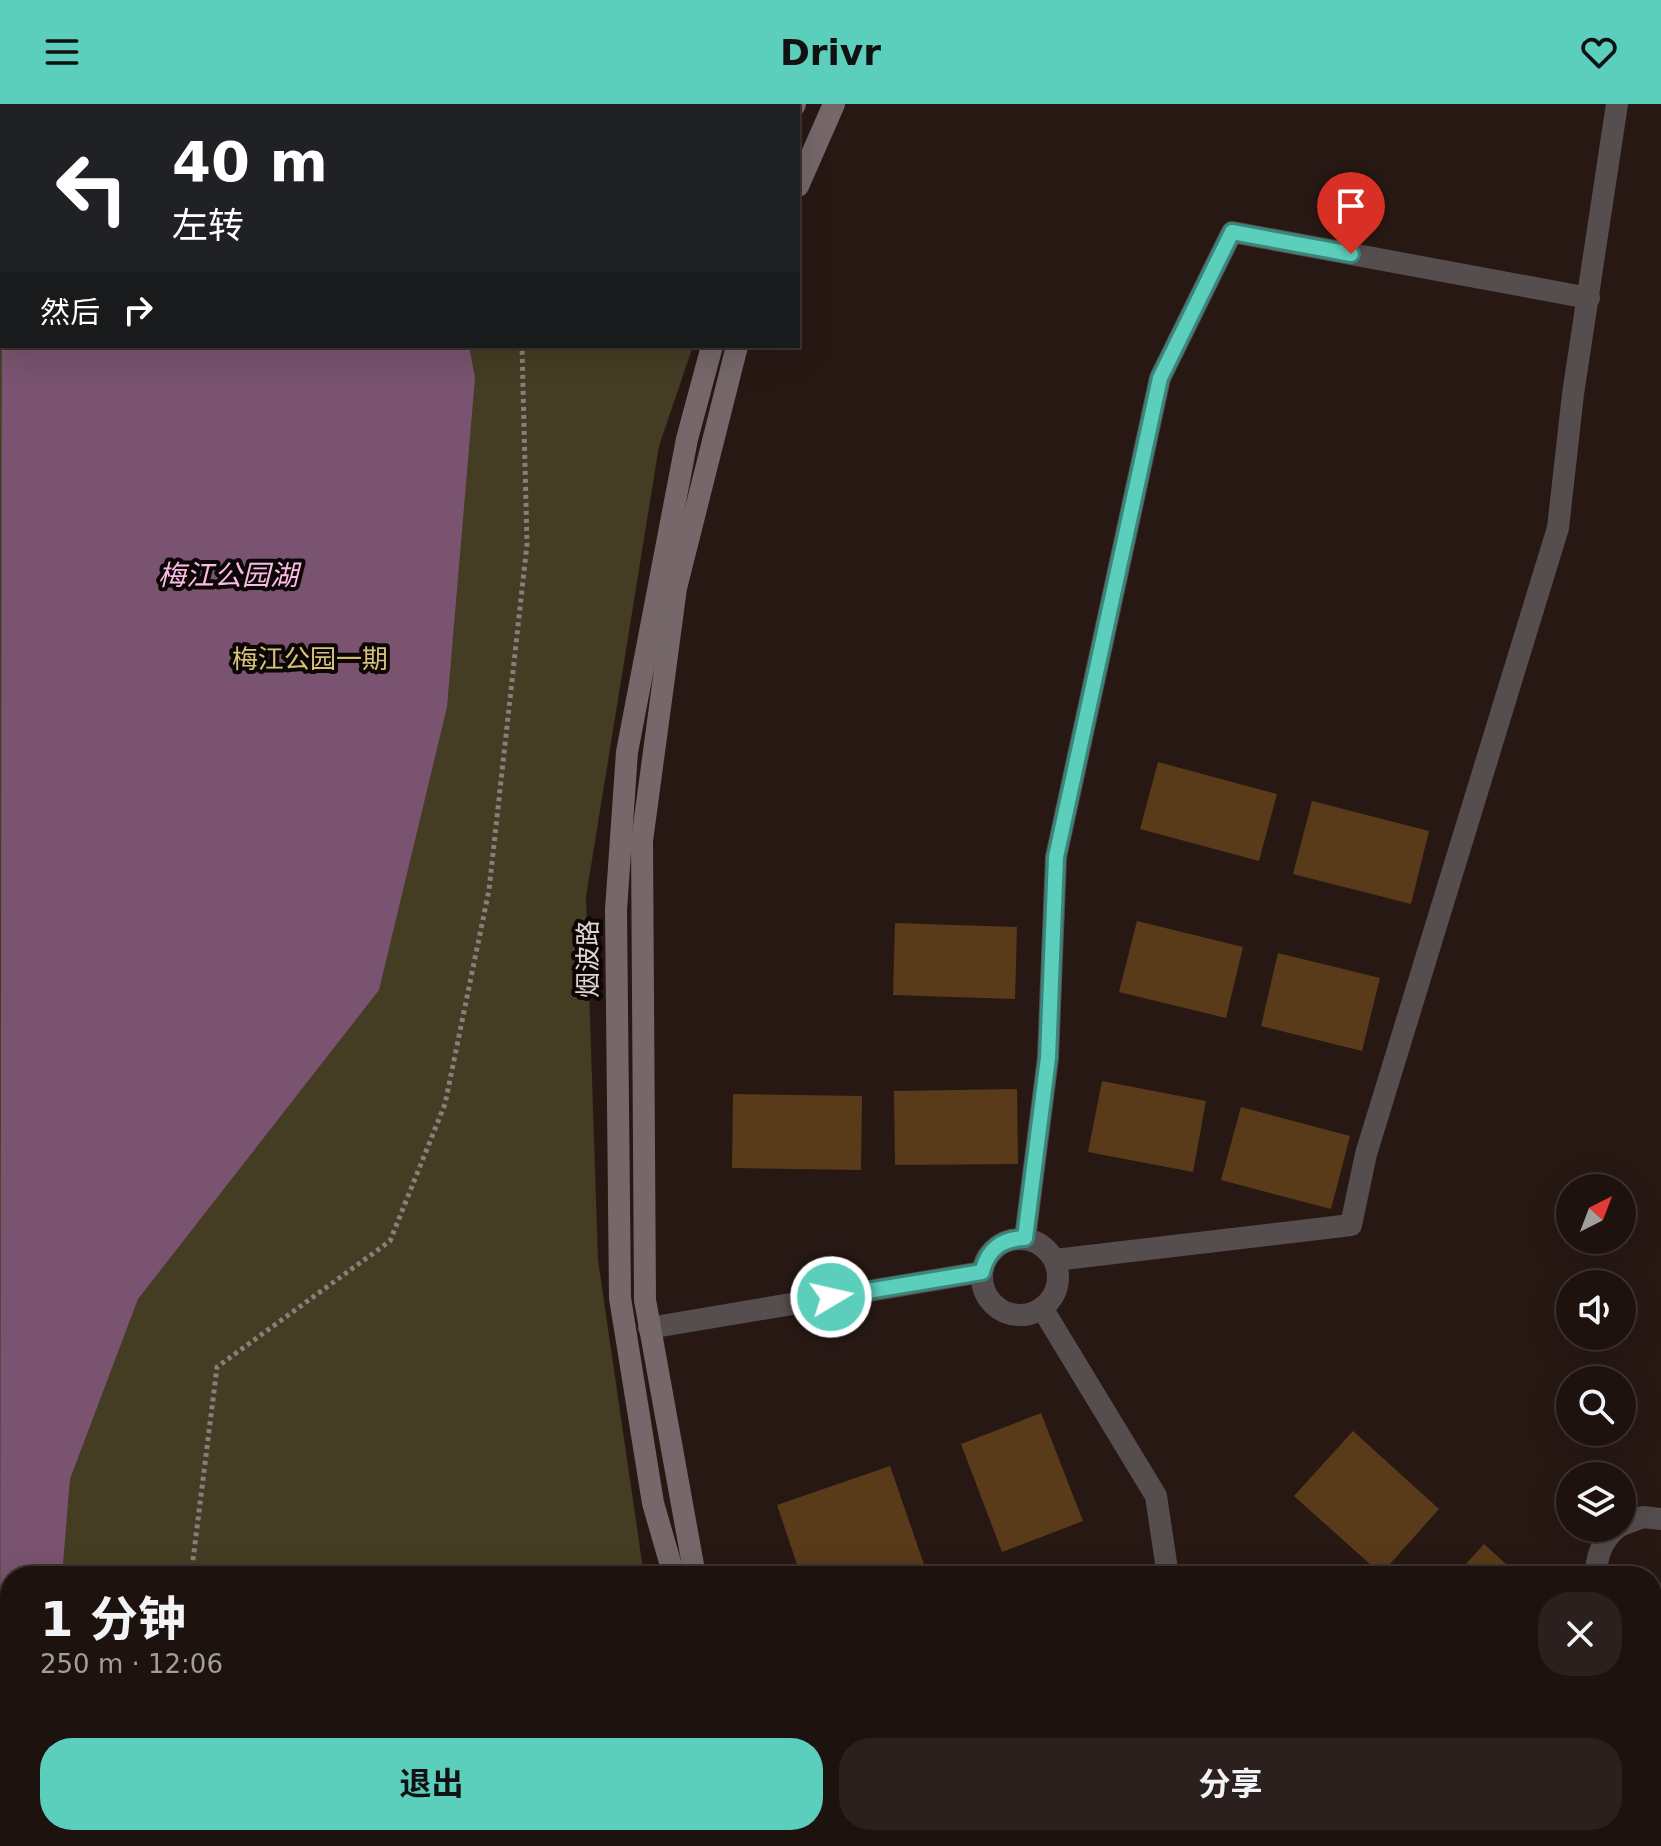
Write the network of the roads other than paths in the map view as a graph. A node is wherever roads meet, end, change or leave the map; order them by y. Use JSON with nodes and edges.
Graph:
{"nodes":[{"id":1,"x":834,"y":104,"type":"edge"},
{"id":2,"x":1617,"y":104,"type":"edge"},
{"id":3,"x":800,"y":181,"type":"edge"},
{"id":4,"x":1589,"y":298,"type":"junction"},
{"id":5,"x":711,"y":348,"type":"edge"},
{"id":6,"x":736,"y":348,"type":"edge"},
{"id":7,"x":1025,"y":1238,"type":"junction"},
{"id":8,"x":1055,"y":1260,"type":"junction"},
{"id":9,"x":982,"y":1272,"type":"junction"},
{"id":10,"x":1042,"y":1308,"type":"junction"},
{"id":11,"x":649,"y":1328,"type":"junction"},
{"id":12,"x":1661,"y":1519,"type":"edge"},
{"id":13,"x":1636,"y":1520,"type":"edge"},
{"id":14,"x":1604,"y":1542,"type":"edge"},
{"id":15,"x":671,"y":1566,"type":"edge"},
{"id":16,"x":693,"y":1566,"type":"edge"},
{"id":17,"x":1166,"y":1566,"type":"edge"},
{"id":18,"x":1597,"y":1566,"type":"edge"}],
"edges":[{"from":1,"to":3,"type":"main road"},
{"from":2,"to":4,"type":"street"},
{"from":4,"to":7,"type":"street"},
{"from":4,"to":8,"type":"street"},
{"from":5,"to":15,"type":"main road","name":"烟波路"},
{"from":6,"to":11,"type":"main road","name":"烟波路"},
{"from":7,"to":8,"type":"street"},
{"from":7,"to":9,"type":"street"},
{"from":8,"to":10,"type":"street"},
{"from":9,"to":10,"type":"street"},
{"from":9,"to":11,"type":"street"},
{"from":10,"to":17,"type":"street"},
{"from":11,"to":16,"type":"main road","name":"烟波路"},
{"from":12,"to":13,"type":"street"},
{"from":14,"to":18,"type":"street"}]}
